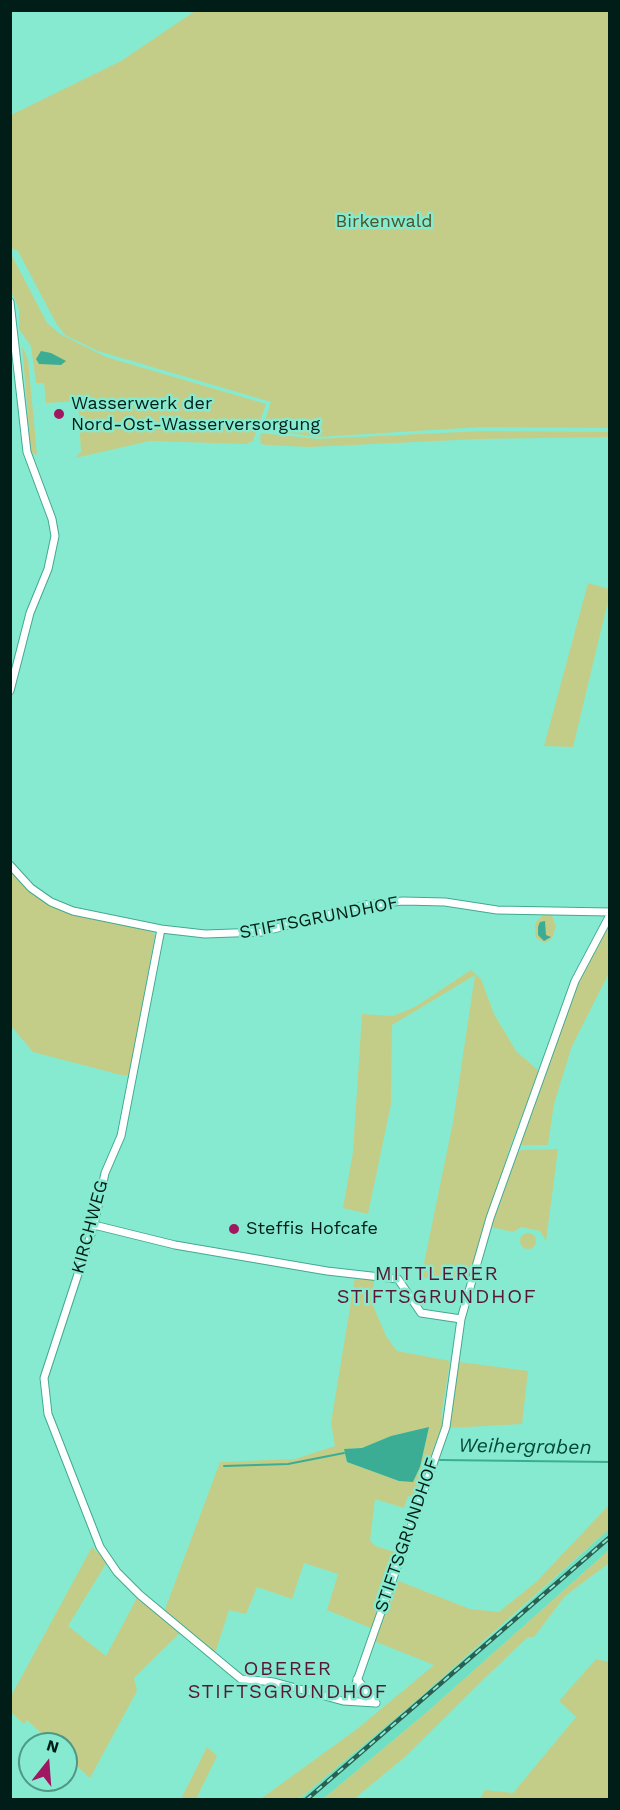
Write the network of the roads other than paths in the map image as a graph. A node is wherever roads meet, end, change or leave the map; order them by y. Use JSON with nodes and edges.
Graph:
{"nodes":[{"id":1,"x":10,"y":302,"type":"edge"},
{"id":2,"x":10,"y":691,"type":"edge"},
{"id":3,"x":10,"y":866,"type":"edge"},
{"id":4,"x":609,"y":913,"type":"edge"},
{"id":5,"x":161,"y":929,"type":"junction"},
{"id":6,"x":94,"y":1225,"type":"junction"},
{"id":7,"x":461,"y":1319,"type":"junction"},
{"id":8,"x":357,"y":1679,"type":"junction"},
{"id":9,"x":350,"y":1701,"type":"junction"}],
"edges":[{"from":1,"to":2,"type":"street"},
{"from":3,"to":5,"type":"street","name":"STIFTSGRUNDHOF"},
{"from":4,"to":5,"type":"street","name":"STIFTSGRUNDHOF"},
{"from":4,"to":7,"type":"street","name":"STIFTSGRUNDHOF"},
{"from":5,"to":6,"type":"street","name":"KIRCHWEG"},
{"from":6,"to":7,"type":"street"},
{"from":6,"to":9,"type":"street","name":"KIRCHWEG"},
{"from":7,"to":8,"type":"street","name":"STIFTSGRUNDHOF"},
{"from":8,"to":9,"type":"street","name":"STIFTSGRUNDHOF"},
{"from":8,"to":9,"type":"street"}]}
